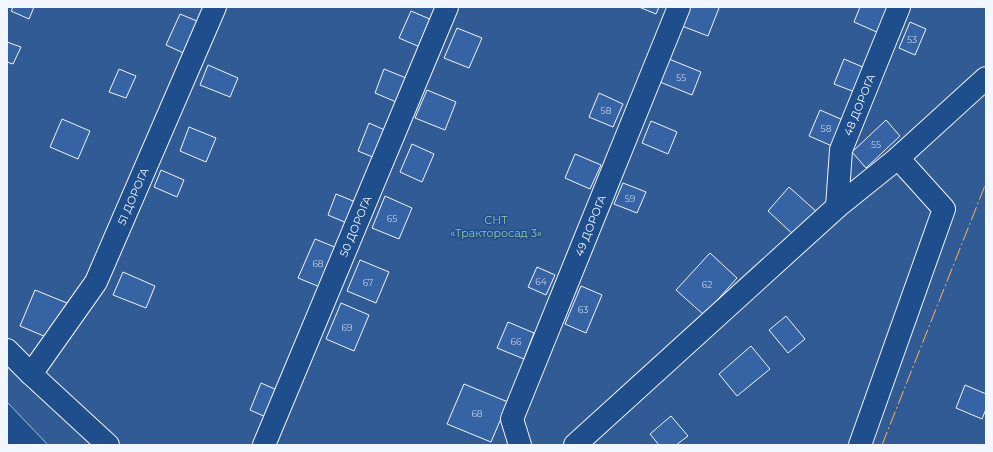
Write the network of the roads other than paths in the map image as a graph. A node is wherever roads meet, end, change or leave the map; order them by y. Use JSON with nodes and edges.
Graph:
{"nodes":[{"id":1,"x":215,"y":7,"type":"edge"},
{"id":2,"x":447,"y":7,"type":"edge"},
{"id":3,"x":679,"y":7,"type":"edge"},
{"id":4,"x":899,"y":7,"type":"edge"},
{"id":5,"x":986,"y":78,"type":"edge"},
{"id":6,"x":898,"y":158,"type":"junction"},
{"id":7,"x":837,"y":207,"type":"junction"},
{"id":8,"x":7,"y":350,"type":"edge"},
{"id":9,"x":31,"y":374,"type":"junction"},
{"id":10,"x":108,"y":445,"type":"edge"},
{"id":11,"x":264,"y":445,"type":"edge"},
{"id":12,"x":520,"y":445,"type":"edge"},
{"id":13,"x":575,"y":445,"type":"edge"},
{"id":14,"x":860,"y":445,"type":"edge"}],
"edges":[{"from":1,"to":9,"type":"street","name":"51 ДОРОГА"},
{"from":2,"to":11,"type":"street","name":"50 ДОРОГА"},
{"from":3,"to":12,"type":"street","name":"49 ДОРОГА"},
{"from":4,"to":7,"type":"street","name":"48 ДОРОГА"},
{"from":5,"to":6,"type":"street"},
{"from":6,"to":7,"type":"street"},
{"from":6,"to":14,"type":"street"},
{"from":7,"to":13,"type":"street"},
{"from":8,"to":9,"type":"street"},
{"from":9,"to":10,"type":"street"}]}
